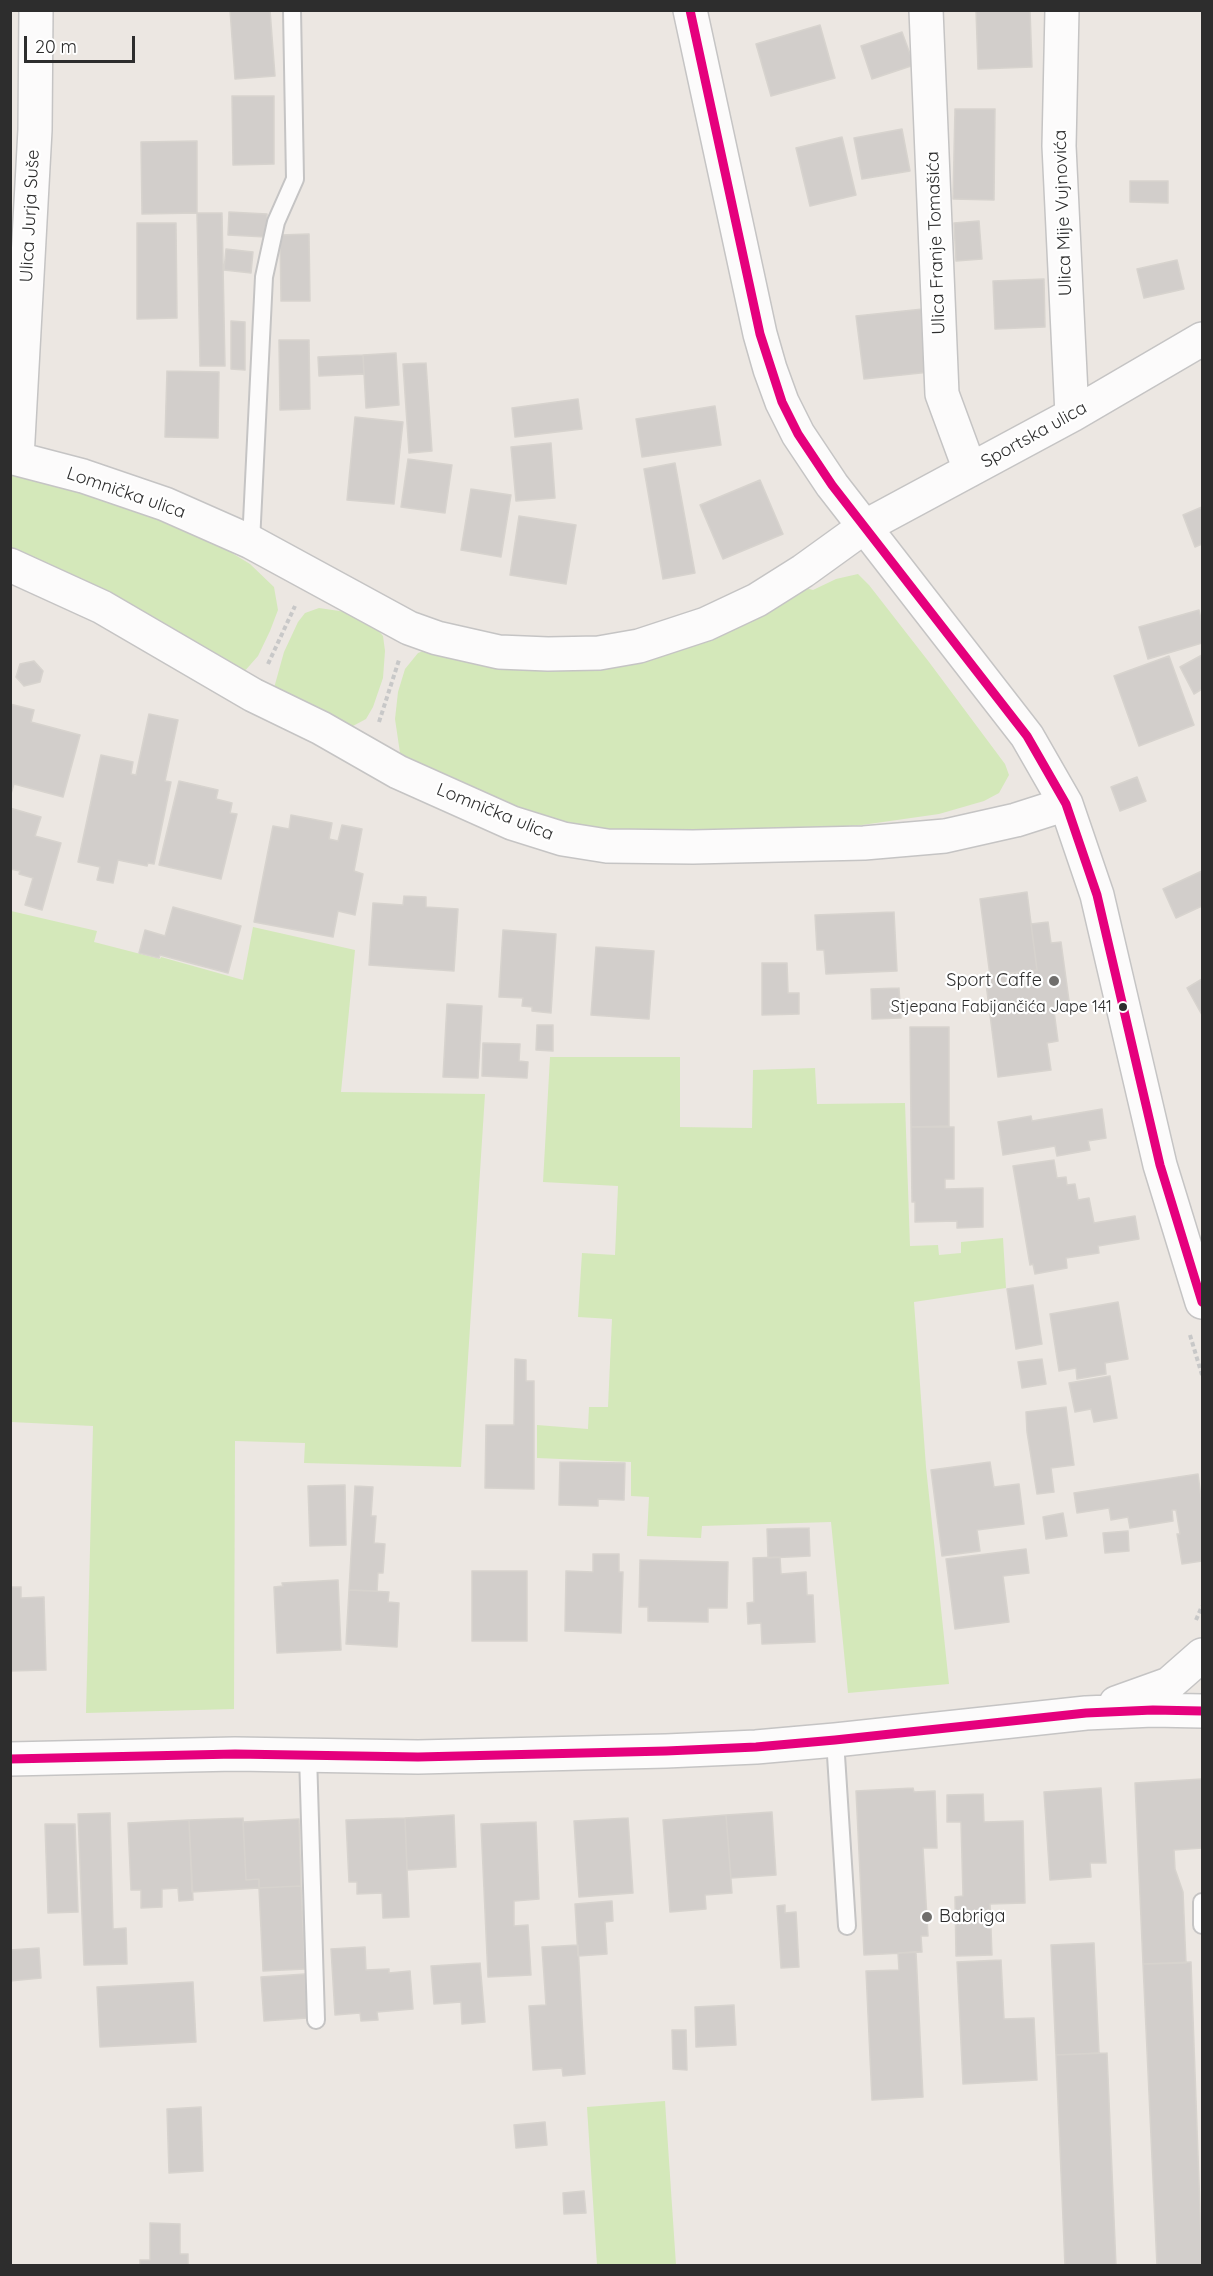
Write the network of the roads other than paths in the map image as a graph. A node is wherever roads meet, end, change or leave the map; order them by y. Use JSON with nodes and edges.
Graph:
{"nodes":[{"id":1,"x":36,"y":10,"type":"edge"},
{"id":2,"x":292,"y":10,"type":"edge"},
{"id":3,"x":690,"y":10,"type":"edge"},
{"id":4,"x":926,"y":10,"type":"edge"},
{"id":5,"x":1062,"y":10,"type":"edge"},
{"id":6,"x":1203,"y":339,"type":"edge"},
{"id":7,"x":1072,"y":415,"type":"junction"},
{"id":8,"x":14,"y":457,"type":"edge"},
{"id":9,"x":970,"y":471,"type":"junction"},
{"id":10,"x":864,"y":527,"type":"junction"},
{"id":11,"x":251,"y":542,"type":"junction"},
{"id":12,"x":10,"y":565,"type":"edge"},
{"id":13,"x":1066,"y":804,"type":"junction"},
{"id":14,"x":1203,"y":1302,"type":"edge"},
{"id":15,"x":1203,"y":1654,"type":"edge"},
{"id":16,"x":1203,"y":1712,"type":"edge"},
{"id":17,"x":1086,"y":1713,"type":"junction"},
{"id":18,"x":835,"y":1740,"type":"junction"},
{"id":19,"x":308,"y":1755,"type":"junction"},
{"id":20,"x":10,"y":1759,"type":"edge"},
{"id":21,"x":1203,"y":1902,"type":"edge"},
{"id":22,"x":1203,"y":1925,"type":"edge"},
{"id":23,"x":848,"y":1926,"type":"dead end"},
{"id":24,"x":316,"y":2020,"type":"dead end"}],
"edges":[{"from":1,"to":8,"type":"street","name":"Ulica Jurja Suše"},
{"from":2,"to":11,"type":"lane"},
{"from":3,"to":10,"type":"street"},
{"from":4,"to":9,"type":"street","name":"Ulica Franje Tomašića"},
{"from":5,"to":7,"type":"street","name":"Ulica Mije Vujnovića"},
{"from":6,"to":7,"type":"street","name":"Sportska ulica"},
{"from":7,"to":9,"type":"street","name":"Sportska ulica"},
{"from":8,"to":11,"type":"street","name":"Lomnička ulica"},
{"from":9,"to":10,"type":"street","name":"Sportska ulica"},
{"from":10,"to":11,"type":"street","name":"Lomnička ulica"},
{"from":10,"to":13,"type":"street"},
{"from":12,"to":13,"type":"street","name":"Lomnička ulica"},
{"from":13,"to":14,"type":"street"},
{"from":15,"to":17,"type":"street"},
{"from":16,"to":17,"type":"street"},
{"from":17,"to":18,"type":"street"},
{"from":18,"to":19,"type":"street"},
{"from":18,"to":23,"type":"lane"},
{"from":19,"to":20,"type":"street"},
{"from":19,"to":24,"type":"lane"},
{"from":21,"to":22,"type":"lane"}]}
